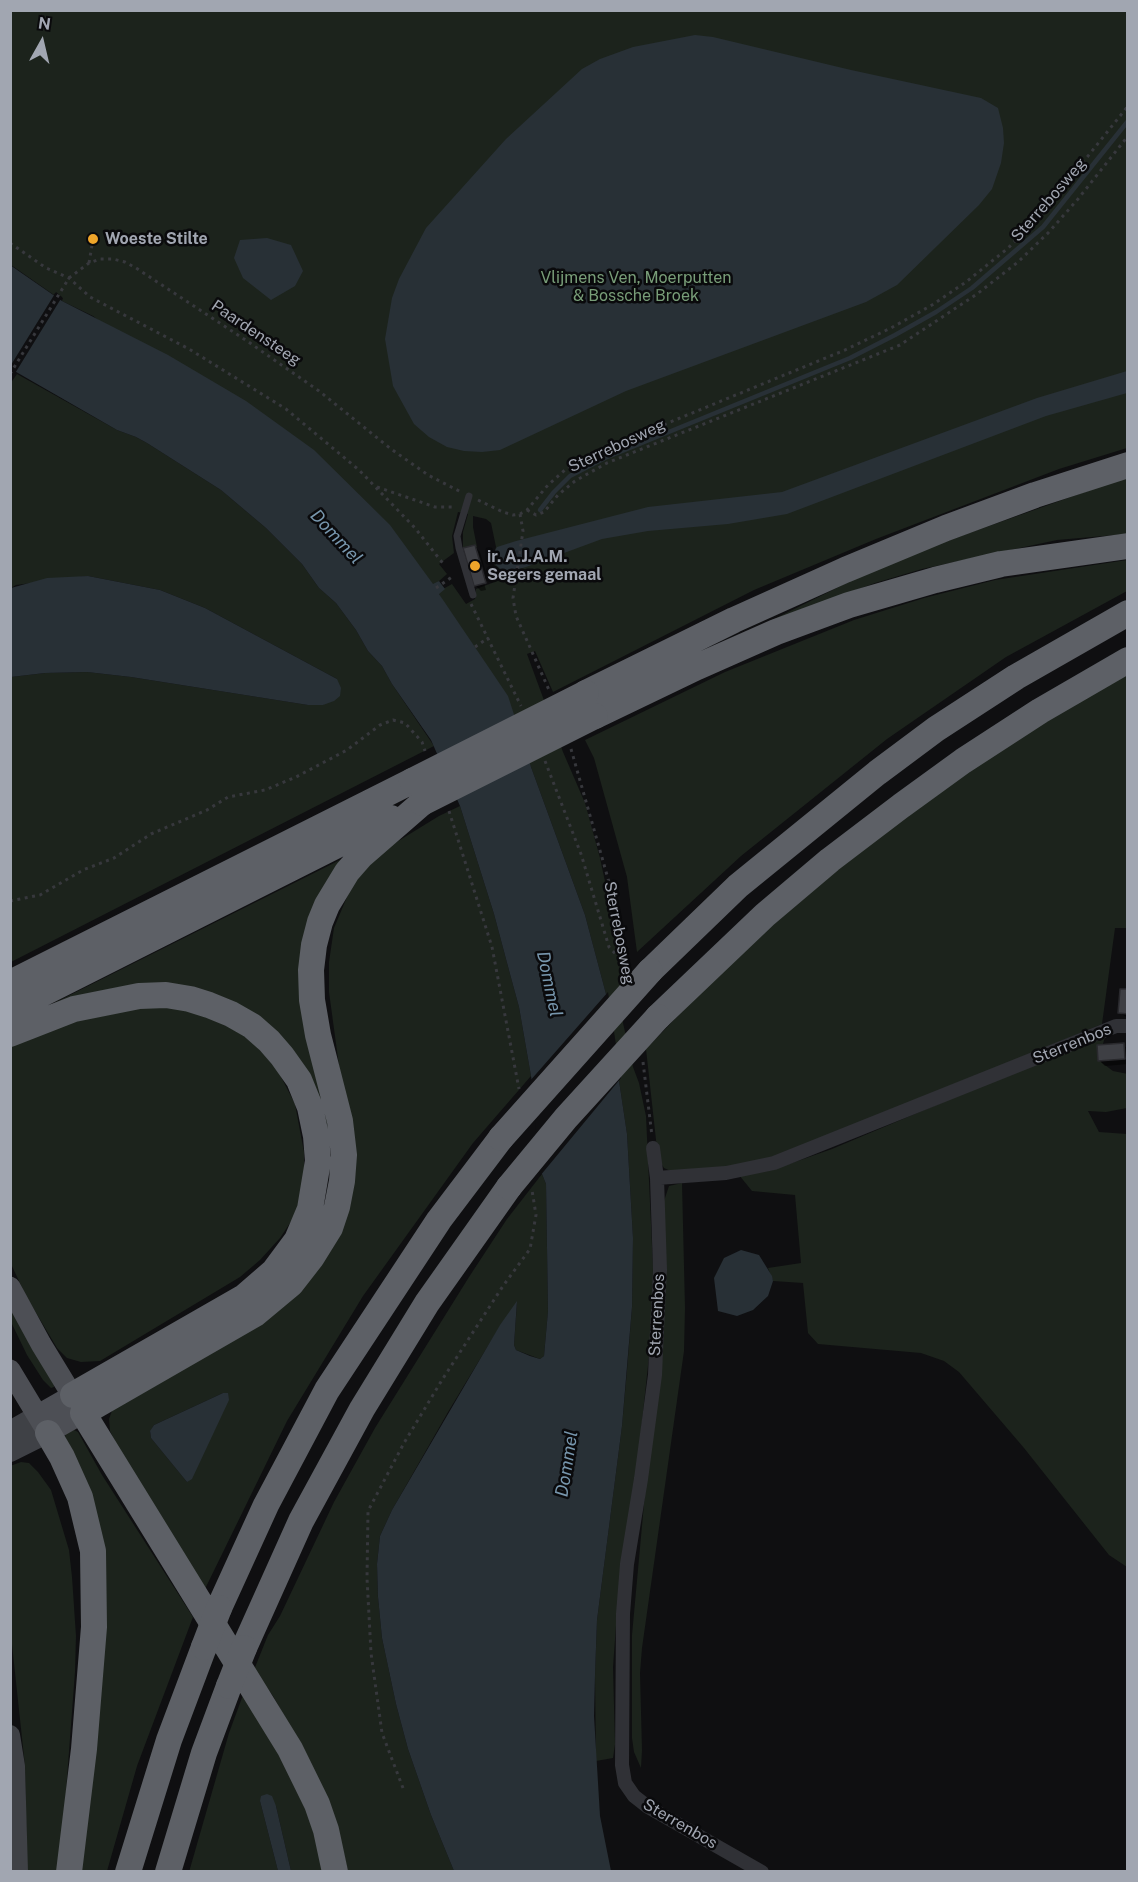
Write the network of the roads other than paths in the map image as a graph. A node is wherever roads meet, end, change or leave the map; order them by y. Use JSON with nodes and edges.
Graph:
{"nodes":[{"id":1,"x":1128,"y":465,"type":"edge"},
{"id":2,"x":469,"y":496,"type":"road end"},
{"id":3,"x":1128,"y":546,"type":"edge"},
{"id":4,"x":471,"y":597,"type":"road end"},
{"id":5,"x":1128,"y":614,"type":"edge"},
{"id":6,"x":1128,"y":660,"type":"edge"},
{"id":7,"x":591,"y":704,"type":"junction"},
{"id":8,"x":417,"y":792,"type":"junction"},
{"id":9,"x":10,"y":983,"type":"edge"},
{"id":10,"x":10,"y":1010,"type":"edge"},
{"id":11,"x":1128,"y":1026,"type":"edge"},
{"id":12,"x":10,"y":1034,"type":"edge"},
{"id":13,"x":653,"y":1148,"type":"road end"},
{"id":14,"x":657,"y":1178,"type":"junction"},
{"id":15,"x":10,"y":1287,"type":"edge"},
{"id":16,"x":10,"y":1370,"type":"edge"},
{"id":17,"x":78,"y":1404,"type":"junction"},
{"id":18,"x":43,"y":1424,"type":"junction"},
{"id":19,"x":10,"y":1431,"type":"edge"},
{"id":20,"x":10,"y":1452,"type":"edge"},
{"id":21,"x":10,"y":1735,"type":"edge"},
{"id":22,"x":18,"y":1872,"type":"edge"},
{"id":23,"x":69,"y":1872,"type":"edge"},
{"id":24,"x":128,"y":1872,"type":"edge"},
{"id":25,"x":168,"y":1872,"type":"edge"},
{"id":26,"x":336,"y":1872,"type":"edge"},
{"id":27,"x":762,"y":1872,"type":"edge"}],
"edges":[{"from":1,"to":7,"type":"highway"},
{"from":2,"to":4,"type":"lane"},
{"from":3,"to":7,"type":"highway"},
{"from":5,"to":24,"type":"highway","bridge":true},
{"from":6,"to":25,"type":"highway","bridge":true},
{"from":7,"to":8,"type":"highway","bridge":true},
{"from":8,"to":9,"type":"highway"},
{"from":8,"to":10,"type":"highway"},
{"from":8,"to":17,"type":"highway"},
{"from":11,"to":14,"type":"street","name":"Sterrenbos"},
{"from":12,"to":17,"type":"highway"},
{"from":13,"to":14,"type":"street"},
{"from":14,"to":27,"type":"street","name":"Sterrenbos"},
{"from":15,"to":17,"type":"main road"},
{"from":16,"to":18,"type":"main road"},
{"from":17,"to":18,"type":"main road"},
{"from":17,"to":26,"type":"highway"},
{"from":18,"to":19,"type":"street"},
{"from":18,"to":20,"type":"street"},
{"from":18,"to":23,"type":"highway"},
{"from":21,"to":22,"type":"street"}]}
